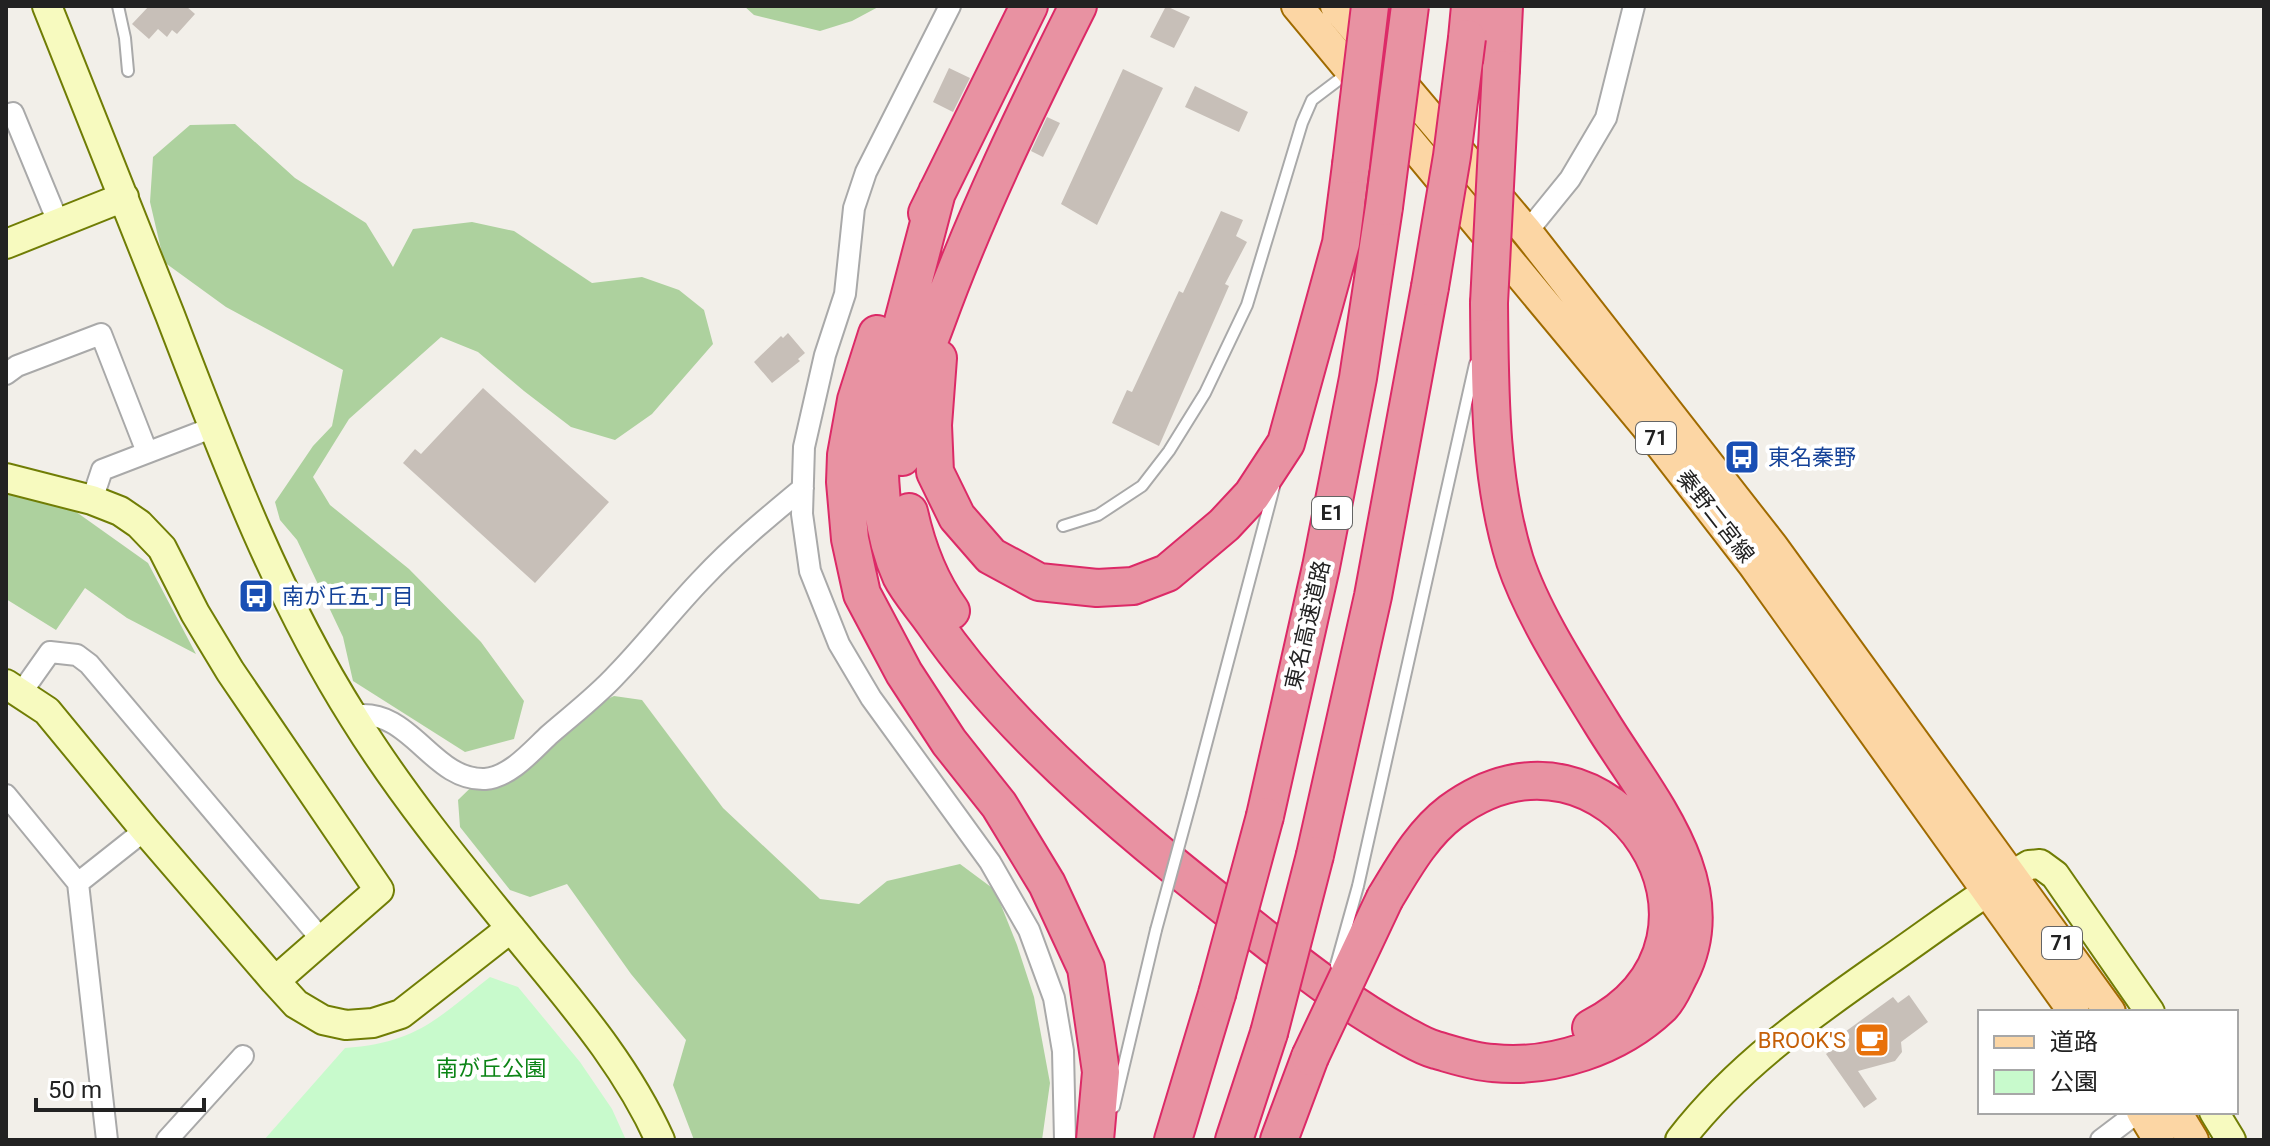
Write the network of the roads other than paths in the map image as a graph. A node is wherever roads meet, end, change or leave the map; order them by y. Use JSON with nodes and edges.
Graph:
{"nodes":[{"id":1,"x":47,"y":6,"type":"edge"},
{"id":2,"x":118,"y":6,"type":"edge"},
{"id":3,"x":950,"y":6,"type":"edge"},
{"id":4,"x":1078,"y":6,"type":"edge"},
{"id":5,"x":1297,"y":6,"type":"edge"},
{"id":6,"x":1336,"y":6,"type":"edge"},
{"id":7,"x":1370,"y":6,"type":"edge"},
{"id":8,"x":1410,"y":6,"type":"edge"},
{"id":9,"x":1504,"y":6,"type":"edge"},
{"id":10,"x":1634,"y":6,"type":"edge"},
{"id":11,"x":1027,"y":9,"type":"edge"},
{"id":12,"x":1468,"y":22,"type":"edge"},
{"id":13,"x":128,"y":71,"type":"dead end"},
{"id":14,"x":1349,"y":72,"type":"junction"},
{"id":15,"x":6,"y":115,"type":"edge"},
{"id":16,"x":937,"y":192,"type":"junction"},
{"id":17,"x":124,"y":197,"type":"junction"},
{"id":18,"x":58,"y":222,"type":"junction"},
{"id":19,"x":1527,"y":232,"type":"junction"},
{"id":20,"x":6,"y":244,"type":"edge"},
{"id":21,"x":1489,"y":303,"type":"junction"},
{"id":22,"x":941,"y":309,"type":"junction"},
{"id":23,"x":6,"y":374,"type":"edge"},
{"id":24,"x":214,"y":427,"type":"junction"},
{"id":25,"x":1286,"y":443,"type":"junction"},
{"id":26,"x":147,"y":452,"type":"junction"},
{"id":27,"x":6,"y":478,"type":"edge"},
{"id":28,"x":803,"y":488,"type":"junction"},
{"id":29,"x":92,"y":500,"type":"junction"},
{"id":30,"x":1063,"y":526,"type":"dead end"},
{"id":31,"x":13,"y":688,"type":"edge"},
{"id":32,"x":353,"y":716,"type":"junction"},
{"id":33,"x":6,"y":795,"type":"edge"},
{"id":34,"x":145,"y":830,"type":"junction"},
{"id":35,"x":78,"y":883,"type":"junction"},
{"id":36,"x":2000,"y":883,"type":"junction"},
{"id":37,"x":1371,"y":892,"type":"junction"},
{"id":38,"x":511,"y":928,"type":"junction"},
{"id":39,"x":322,"y":940,"type":"junction"},
{"id":40,"x":275,"y":981,"type":"junction"},
{"id":41,"x":2073,"y":1010,"type":"edge"},
{"id":42,"x":2108,"y":1010,"type":"edge"},
{"id":43,"x":2149,"y":1010,"type":"edge"},
{"id":44,"x":243,"y":1056,"type":"dead end"},
{"id":45,"x":2137,"y":1114,"type":"edge"},
{"id":46,"x":2141,"y":1114,"type":"edge"},
{"id":47,"x":2177,"y":1114,"type":"edge"},
{"id":48,"x":2215,"y":1114,"type":"edge"},
{"id":49,"x":1102,"y":1132,"type":"edge"},
{"id":50,"x":107,"y":1140,"type":"edge"},
{"id":51,"x":167,"y":1140,"type":"edge"},
{"id":52,"x":660,"y":1140,"type":"edge"},
{"id":53,"x":1065,"y":1140,"type":"edge"},
{"id":54,"x":1173,"y":1140,"type":"edge"},
{"id":55,"x":1234,"y":1140,"type":"edge"},
{"id":56,"x":1279,"y":1140,"type":"edge"},
{"id":57,"x":1680,"y":1140,"type":"edge"},
{"id":58,"x":2101,"y":1140,"type":"edge"},
{"id":59,"x":2159,"y":1140,"type":"edge"},
{"id":60,"x":2193,"y":1140,"type":"edge"},
{"id":61,"x":2231,"y":1140,"type":"edge"}],
"edges":[{"from":1,"to":17,"type":"street"},
{"from":2,"to":13,"type":"lane"},
{"from":3,"to":28,"type":"street"},
{"from":4,"to":22,"type":"highway"},
{"from":5,"to":14,"type":"main road","name":"秦野二宮線","number":"71"},
{"from":6,"to":19,"type":"main road","name":"秦野二宮線","number":"71"},
{"from":7,"to":25,"type":"highway","bridge":true},
{"from":8,"to":54,"type":"highway","name":"東名高速道路","number":"E1","bridge":true},
{"from":9,"to":21,"type":"highway","bridge":true},
{"from":10,"to":19,"type":"street"},
{"from":11,"to":16,"type":"highway"},
{"from":12,"to":55,"type":"highway","number":"E1","bridge":true},
{"from":14,"to":30,"type":"lane"},
{"from":14,"to":36,"type":"main road","name":"秦野二宮線","number":"71"},
{"from":15,"to":18,"type":"street"},
{"from":16,"to":21,"type":"highway"},
{"from":16,"to":49,"type":"highway"},
{"from":17,"to":18,"type":"street"},
{"from":17,"to":24,"type":"street"},
{"from":18,"to":20,"type":"street"},
{"from":19,"to":36,"type":"main road","name":"秦野二宮線","number":"71"},
{"from":21,"to":37,"type":"lane"},
{"from":22,"to":25,"type":"highway"},
{"from":22,"to":37,"type":"highway"},
{"from":23,"to":26,"type":"street"},
{"from":24,"to":26,"type":"street"},
{"from":24,"to":32,"type":"street"},
{"from":25,"to":49,"type":"lane","bridge":true},
{"from":26,"to":29,"type":"street"},
{"from":27,"to":29,"type":"street"},
{"from":28,"to":32,"type":"street"},
{"from":28,"to":53,"type":"street"},
{"from":29,"to":39,"type":"street"},
{"from":31,"to":34,"type":"street"},
{"from":31,"to":39,"type":"street"},
{"from":32,"to":38,"type":"street"},
{"from":33,"to":35,"type":"street"},
{"from":34,"to":35,"type":"street"},
{"from":34,"to":40,"type":"street"},
{"from":35,"to":50,"type":"street"},
{"from":36,"to":41,"type":"main road","name":"秦野二宮線","number":"71"},
{"from":36,"to":42,"type":"main road","name":"秦野二宮線","number":"71"},
{"from":36,"to":43,"type":"street"},
{"from":36,"to":57,"type":"street"},
{"from":37,"to":56,"type":"highway","bridge":true},
{"from":38,"to":40,"type":"street"},
{"from":38,"to":52,"type":"street"},
{"from":39,"to":40,"type":"street"},
{"from":44,"to":51,"type":"street"},
{"from":45,"to":58,"type":"street"},
{"from":46,"to":59,"type":"main road"},
{"from":47,"to":60,"type":"main road"},
{"from":48,"to":61,"type":"street"}]}
